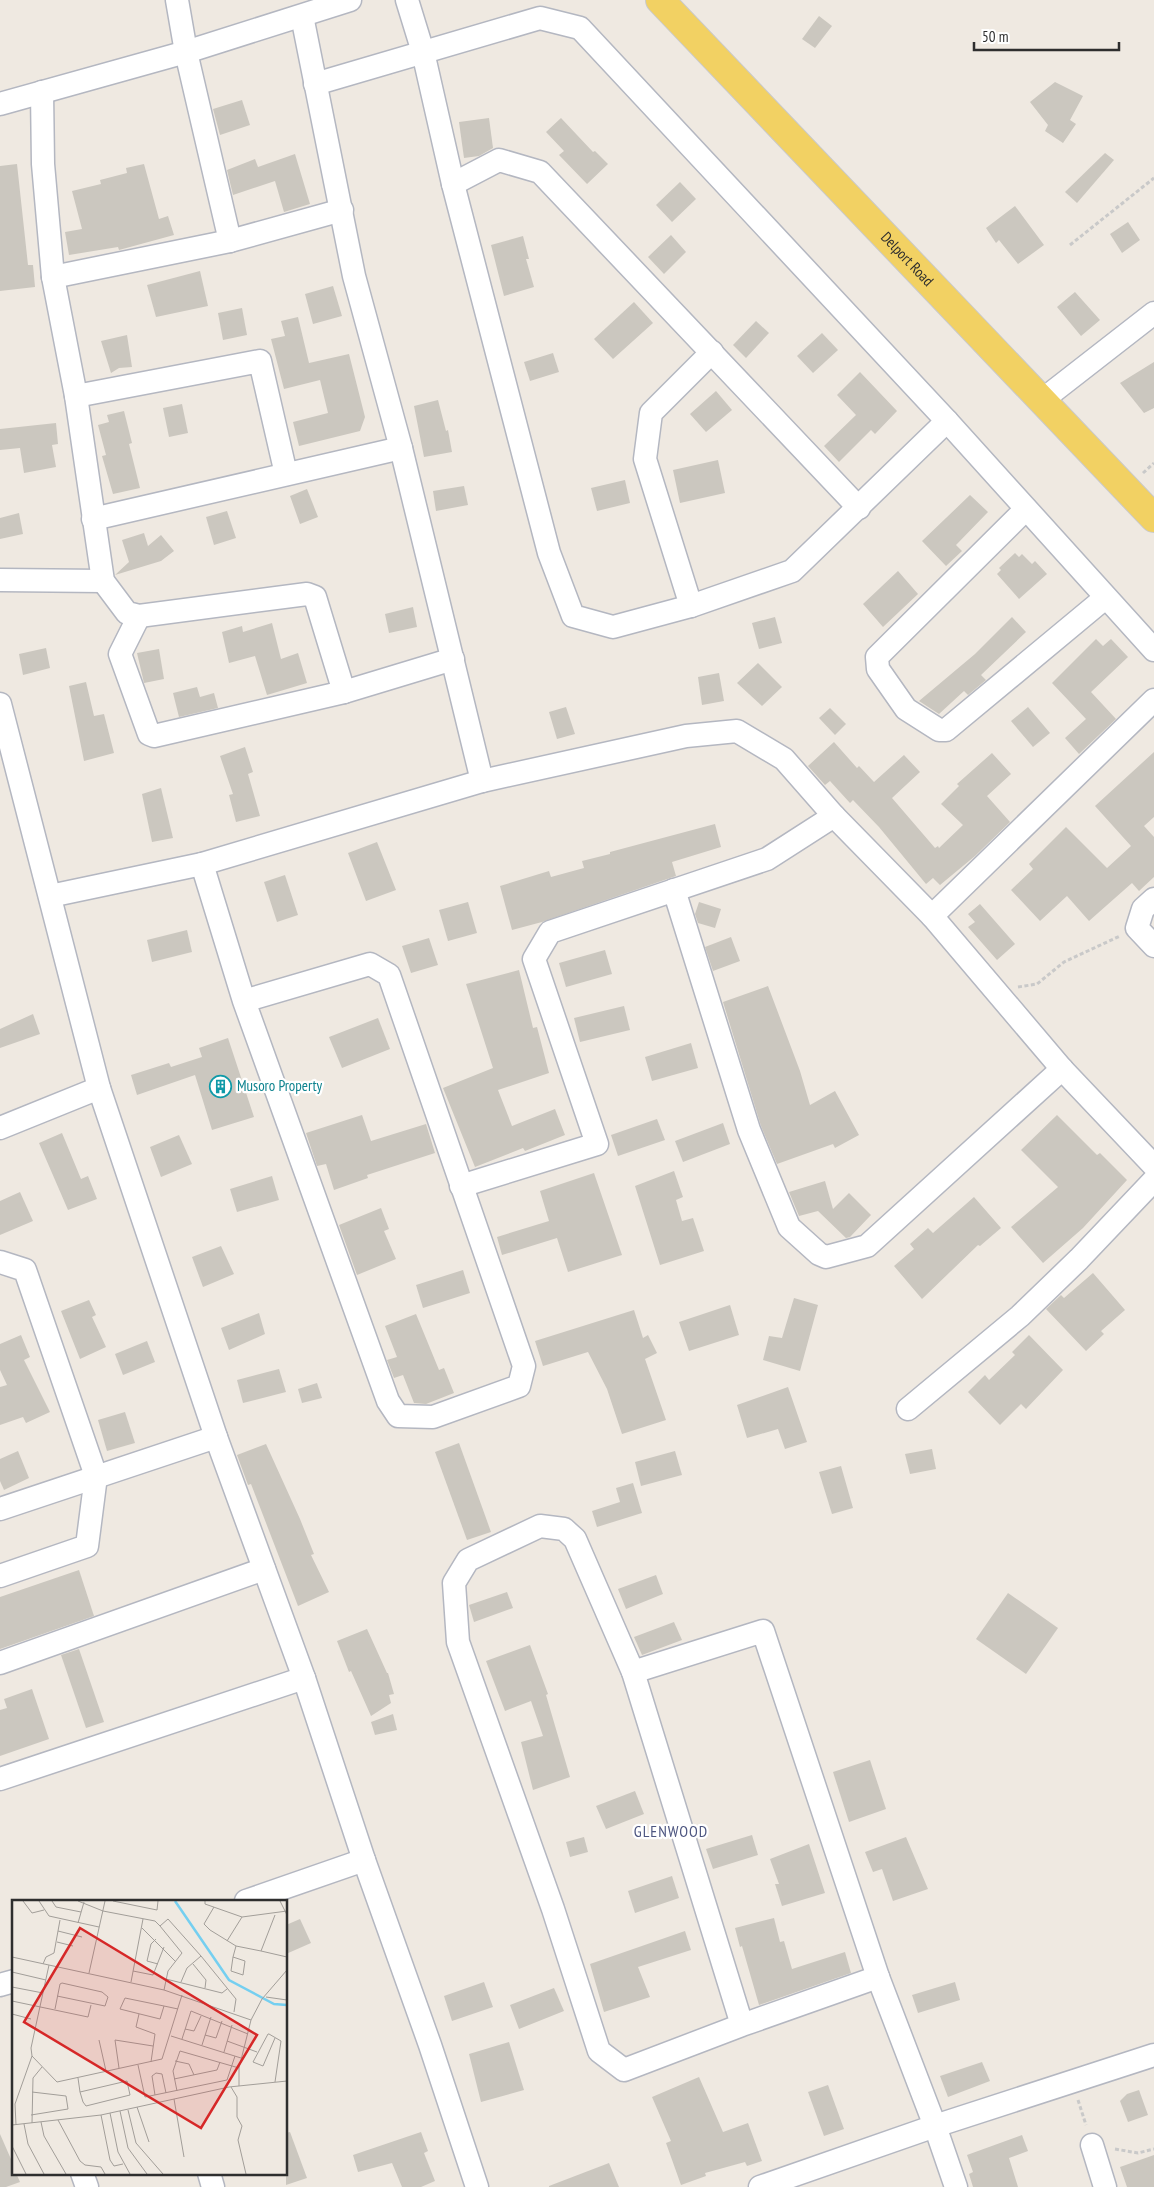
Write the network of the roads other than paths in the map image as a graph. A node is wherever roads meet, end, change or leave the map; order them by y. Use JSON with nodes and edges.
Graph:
{"nodes":[{"id":1,"x":177,"y":0,"type":"edge"},
{"id":2,"x":350,"y":0,"type":"edge"},
{"id":3,"x":407,"y":0,"type":"edge"},
{"id":4,"x":660,"y":0,"type":"edge"},
{"id":5,"x":302,"y":16,"type":"junction"},
{"id":6,"x":186,"y":52,"type":"junction"},
{"id":7,"x":423,"y":52,"type":"junction"},
{"id":8,"x":315,"y":84,"type":"junction"},
{"id":9,"x":42,"y":92,"type":"junction"},
{"id":10,"x":0,"y":104,"type":"edge"},
{"id":11,"x":453,"y":184,"type":"junction"},
{"id":12,"x":342,"y":210,"type":"junction"},
{"id":13,"x":230,"y":241,"type":"junction"},
{"id":14,"x":53,"y":277,"type":"junction"},
{"id":15,"x":1154,"y":313,"type":"edge"},
{"id":16,"x":712,"y":352,"type":"junction"},
{"id":17,"x":76,"y":396,"type":"junction"},
{"id":18,"x":1041,"y":401,"type":"junction"},
{"id":19,"x":947,"y":421,"type":"junction"},
{"id":20,"x":401,"y":448,"type":"junction"},
{"id":21,"x":286,"y":474,"type":"junction"},
{"id":22,"x":859,"y":508,"type":"junction"},
{"id":23,"x":1026,"y":509,"type":"junction"},
{"id":24,"x":1154,"y":518,"type":"edge"},
{"id":25,"x":93,"y":519,"type":"junction"},
{"id":26,"x":0,"y":580,"type":"edge"},
{"id":27,"x":103,"y":581,"type":"junction"},
{"id":28,"x":1105,"y":598,"type":"junction"},
{"id":29,"x":691,"y":606,"type":"junction"},
{"id":30,"x":139,"y":616,"type":"junction"},
{"id":31,"x":1154,"y":650,"type":"edge"},
{"id":32,"x":453,"y":659,"type":"junction"},
{"id":33,"x":344,"y":692,"type":"junction"},
{"id":34,"x":1154,"y":700,"type":"edge"},
{"id":35,"x":0,"y":704,"type":"edge"},
{"id":36,"x":482,"y":781,"type":"junction"},
{"id":37,"x":834,"y":816,"type":"junction"},
{"id":38,"x":202,"y":864,"type":"junction"},
{"id":39,"x":674,"y":890,"type":"junction"},
{"id":40,"x":50,"y":896,"type":"junction"},
{"id":41,"x":1154,"y":899,"type":"edge"},
{"id":42,"x":932,"y":916,"type":"junction"},
{"id":43,"x":1154,"y":946,"type":"edge"},
{"id":44,"x":244,"y":1001,"type":"junction"},
{"id":45,"x":1062,"y":1069,"type":"junction"},
{"id":46,"x":99,"y":1088,"type":"junction"},
{"id":47,"x":0,"y":1128,"type":"edge"},
{"id":48,"x":1154,"y":1166,"type":"edge"},
{"id":49,"x":1154,"y":1180,"type":"edge"},
{"id":50,"x":461,"y":1186,"type":"junction"},
{"id":51,"x":0,"y":1262,"type":"edge"},
{"id":52,"x":908,"y":1409,"type":"dead end"},
{"id":53,"x":216,"y":1437,"type":"junction"},
{"id":54,"x":96,"y":1476,"type":"junction"},
{"id":55,"x":0,"y":1509,"type":"edge"},
{"id":56,"x":264,"y":1569,"type":"junction"},
{"id":57,"x":0,"y":1576,"type":"edge"},
{"id":58,"x":0,"y":1663,"type":"edge"},
{"id":59,"x":633,"y":1672,"type":"junction"},
{"id":60,"x":304,"y":1678,"type":"junction"},
{"id":61,"x":0,"y":1779,"type":"edge"},
{"id":62,"x":364,"y":1860,"type":"junction"},
{"id":63,"x":249,"y":1900,"type":"edge"},
{"id":64,"x":878,"y":1977,"type":"junction"},
{"id":65,"x":12,"y":1981,"type":"edge"},
{"id":66,"x":0,"y":1985,"type":"edge"},
{"id":67,"x":742,"y":2025,"type":"junction"},
{"id":68,"x":1154,"y":2055,"type":"edge"},
{"id":69,"x":936,"y":2126,"type":"junction"},
{"id":70,"x":1092,"y":2145,"type":"dead end"},
{"id":71,"x":82,"y":2174,"type":"edge"},
{"id":72,"x":209,"y":2174,"type":"edge"},
{"id":73,"x":793,"y":2182,"type":"edge"},
{"id":74,"x":87,"y":2187,"type":"edge"},
{"id":75,"x":213,"y":2187,"type":"edge"},
{"id":76,"x":477,"y":2187,"type":"edge"},
{"id":77,"x":760,"y":2187,"type":"edge"},
{"id":78,"x":956,"y":2187,"type":"edge"},
{"id":79,"x":1105,"y":2187,"type":"edge"}],
"edges":[{"from":1,"to":6,"type":"street"},
{"from":2,"to":5,"type":"street"},
{"from":3,"to":7,"type":"street"},
{"from":4,"to":18,"type":"main road","name":"Delport Road"},
{"from":5,"to":6,"type":"street"},
{"from":5,"to":8,"type":"street"},
{"from":6,"to":9,"type":"street"},
{"from":6,"to":13,"type":"street"},
{"from":7,"to":8,"type":"street"},
{"from":7,"to":11,"type":"street"},
{"from":7,"to":19,"type":"street"},
{"from":8,"to":12,"type":"street"},
{"from":9,"to":10,"type":"street"},
{"from":9,"to":14,"type":"street"},
{"from":11,"to":16,"type":"street"},
{"from":11,"to":29,"type":"street"},
{"from":12,"to":13,"type":"street"},
{"from":12,"to":20,"type":"street"},
{"from":13,"to":14,"type":"street"},
{"from":14,"to":17,"type":"street"},
{"from":15,"to":18,"type":"street"},
{"from":16,"to":22,"type":"street"},
{"from":16,"to":29,"type":"street"},
{"from":17,"to":21,"type":"street"},
{"from":17,"to":25,"type":"street"},
{"from":18,"to":24,"type":"main road","name":"Delport Road"},
{"from":19,"to":22,"type":"street"},
{"from":19,"to":23,"type":"street"},
{"from":20,"to":21,"type":"street"},
{"from":20,"to":32,"type":"street"},
{"from":21,"to":25,"type":"street"},
{"from":22,"to":29,"type":"street"},
{"from":23,"to":28,"type":"street"},
{"from":23,"to":28,"type":"street"},
{"from":25,"to":27,"type":"street"},
{"from":26,"to":27,"type":"street"},
{"from":27,"to":30,"type":"street"},
{"from":28,"to":31,"type":"street"},
{"from":30,"to":33,"type":"street"},
{"from":30,"to":33,"type":"street"},
{"from":32,"to":33,"type":"street"},
{"from":32,"to":36,"type":"street"},
{"from":34,"to":42,"type":"street"},
{"from":35,"to":40,"type":"street"},
{"from":36,"to":37,"type":"street"},
{"from":36,"to":38,"type":"street"},
{"from":37,"to":39,"type":"street"},
{"from":37,"to":42,"type":"street"},
{"from":38,"to":40,"type":"street"},
{"from":38,"to":44,"type":"street"},
{"from":39,"to":45,"type":"street"},
{"from":39,"to":50,"type":"street"},
{"from":40,"to":46,"type":"street"},
{"from":41,"to":43,"type":"street"},
{"from":42,"to":45,"type":"street"},
{"from":44,"to":50,"type":"street"},
{"from":44,"to":50,"type":"street"},
{"from":45,"to":48,"type":"street"},
{"from":46,"to":47,"type":"street"},
{"from":46,"to":53,"type":"street"},
{"from":49,"to":52,"type":"street"},
{"from":51,"to":54,"type":"street"},
{"from":53,"to":54,"type":"street"},
{"from":53,"to":56,"type":"street"},
{"from":54,"to":55,"type":"street"},
{"from":54,"to":57,"type":"street"},
{"from":56,"to":58,"type":"street"},
{"from":56,"to":60,"type":"street"},
{"from":59,"to":64,"type":"street"},
{"from":59,"to":67,"type":"street"},
{"from":59,"to":67,"type":"street"},
{"from":60,"to":61,"type":"street"},
{"from":60,"to":62,"type":"street"},
{"from":62,"to":63,"type":"street"},
{"from":62,"to":76,"type":"street"},
{"from":64,"to":67,"type":"street"},
{"from":64,"to":69,"type":"street"},
{"from":65,"to":66,"type":"street"},
{"from":68,"to":69,"type":"street"},
{"from":69,"to":73,"type":"street"},
{"from":69,"to":78,"type":"street"},
{"from":70,"to":79,"type":"street"},
{"from":71,"to":74,"type":"street"},
{"from":72,"to":75,"type":"street"},
{"from":73,"to":77,"type":"street"}]}
